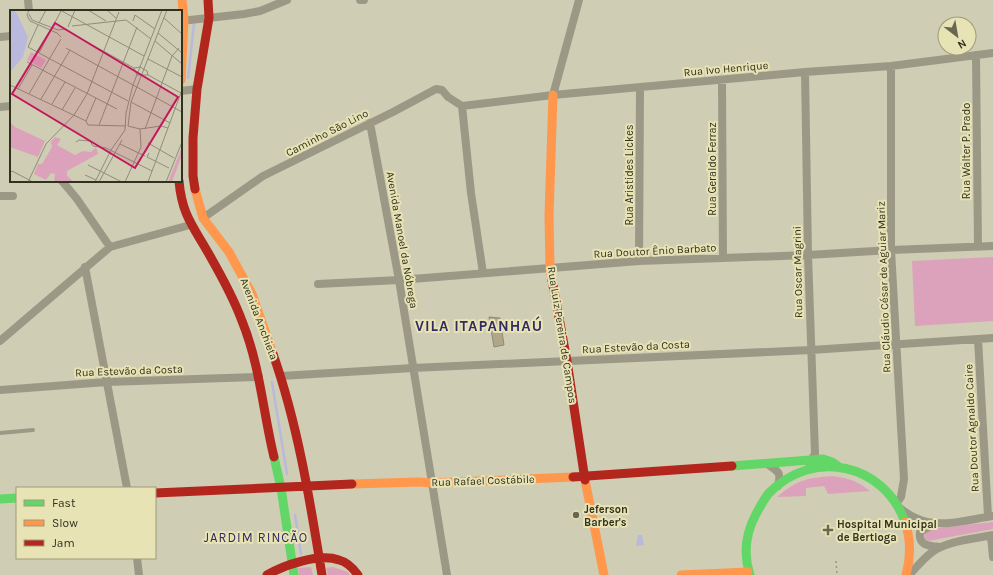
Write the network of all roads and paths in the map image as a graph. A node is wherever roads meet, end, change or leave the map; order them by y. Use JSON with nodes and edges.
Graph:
{"nodes":[{"id":1,"x":28,"y":0,"type":"edge"},
{"id":2,"x":182,"y":0,"type":"edge"},
{"id":3,"x":208,"y":0,"type":"edge"},
{"id":4,"x":287,"y":0,"type":"edge"},
{"id":5,"x":360,"y":0,"type":"edge"},
{"id":6,"x":364,"y":0,"type":"edge"},
{"id":7,"x":579,"y":0,"type":"edge"},
{"id":8,"x":29,"y":10,"type":"edge"},
{"id":9,"x":209,"y":18,"type":"junction"},
{"id":10,"x":182,"y":20,"type":"edge"},
{"id":11,"x":10,"y":36,"type":"edge"},
{"id":12,"x":0,"y":37,"type":"edge"},
{"id":13,"x":993,"y":53,"type":"edge"},
{"id":14,"x":977,"y":55,"type":"edge"},
{"id":15,"x":968,"y":56,"type":"edge"},
{"id":16,"x":976,"y":56,"type":"edge"},
{"id":17,"x":891,"y":66,"type":"junction"},
{"id":18,"x":805,"y":72,"type":"junction"},
{"id":19,"x":722,"y":80,"type":"junction"},
{"id":20,"x":640,"y":88,"type":"junction"},
{"id":21,"x":197,"y":89,"type":"junction"},
{"id":22,"x":182,"y":90,"type":"edge"},
{"id":23,"x":553,"y":95,"type":"junction"},
{"id":24,"x":10,"y":106,"type":"edge"},
{"id":25,"x":462,"y":106,"type":"junction"},
{"id":26,"x":0,"y":107,"type":"edge"},
{"id":27,"x":370,"y":123,"type":"junction"},
{"id":28,"x":63,"y":182,"type":"edge"},
{"id":29,"x":179,"y":182,"type":"edge"},
{"id":30,"x":0,"y":196,"type":"edge"},
{"id":31,"x":13,"y":196,"type":"dead end"},
{"id":32,"x":203,"y":218,"type":"junction"},
{"id":33,"x":190,"y":225,"type":"junction"},
{"id":34,"x":993,"y":246,"type":"edge"},
{"id":35,"x":110,"y":247,"type":"junction"},
{"id":36,"x":978,"y":247,"type":"junction"},
{"id":37,"x":891,"y":250,"type":"junction"},
{"id":38,"x":808,"y":255,"type":"junction"},
{"id":39,"x":723,"y":258,"type":"junction"},
{"id":40,"x":639,"y":261,"type":"junction"},
{"id":41,"x":85,"y":267,"type":"junction"},
{"id":42,"x":550,"y":268,"type":"junction"},
{"id":43,"x":483,"y":273,"type":"junction"},
{"id":44,"x":399,"y":280,"type":"junction"},
{"id":45,"x":318,"y":284,"type":"dead end"},
{"id":46,"x":993,"y":338,"type":"edge"},
{"id":47,"x":978,"y":339,"type":"junction"},
{"id":48,"x":0,"y":341,"type":"edge"},
{"id":49,"x":896,"y":345,"type":"junction"},
{"id":50,"x":811,"y":350,"type":"junction"},
{"id":51,"x":567,"y":361,"type":"junction"},
{"id":52,"x":413,"y":368,"type":"junction"},
{"id":53,"x":281,"y":376,"type":"junction"},
{"id":54,"x":259,"y":377,"type":"junction"},
{"id":55,"x":107,"y":382,"type":"junction"},
{"id":56,"x":0,"y":390,"type":"edge"},
{"id":57,"x":33,"y":430,"type":"dead end"},
{"id":58,"x":0,"y":433,"type":"edge"},
{"id":59,"x":811,"y":460,"type":"junction"},
{"id":60,"x":766,"y":463,"type":"junction"},
{"id":61,"x":839,"y":467,"type":"junction"},
{"id":62,"x":806,"y":469,"type":"junction"},
{"id":63,"x":584,"y":477,"type":"junction"},
{"id":64,"x":432,"y":483,"type":"junction"},
{"id":65,"x":308,"y":485,"type":"junction"},
{"id":66,"x":778,"y":486,"type":"junction"},
{"id":67,"x":127,"y":487,"type":"edge"},
{"id":68,"x":281,"y":488,"type":"junction"},
{"id":69,"x":156,"y":493,"type":"edge"},
{"id":70,"x":16,"y":498,"type":"edge"},
{"id":71,"x":0,"y":499,"type":"edge"},
{"id":72,"x":897,"y":506,"type":"junction"},
{"id":73,"x":991,"y":516,"type":"edge"},
{"id":74,"x":935,"y":523,"type":"junction"},
{"id":75,"x":992,"y":535,"type":"edge"},
{"id":76,"x":940,"y":547,"type":"junction"},
{"id":77,"x":993,"y":557,"type":"edge"},
{"id":78,"x":137,"y":559,"type":"edge"},
{"id":79,"x":319,"y":559,"type":"junction"},
{"id":80,"x":836,"y":561,"type":"dead end"},
{"id":81,"x":292,"y":564,"type":"junction"},
{"id":82,"x":749,"y":573,"type":"edge"},
{"id":83,"x":139,"y":575,"type":"edge"},
{"id":84,"x":267,"y":575,"type":"edge"},
{"id":85,"x":294,"y":575,"type":"edge"},
{"id":86,"x":322,"y":575,"type":"edge"},
{"id":87,"x":358,"y":575,"type":"edge"},
{"id":88,"x":447,"y":575,"type":"edge"},
{"id":89,"x":604,"y":575,"type":"edge"},
{"id":90,"x":681,"y":575,"type":"edge"},
{"id":91,"x":837,"y":575,"type":"edge"},
{"id":92,"x":907,"y":575,"type":"edge"}],
"edges":[{"from":1,"to":8,"type":"street"},
{"from":2,"to":10,"type":"street"},
{"from":3,"to":9,"type":"street","name":"Avenida Anchieta"},
{"from":4,"to":9,"type":"street"},
{"from":5,"to":6,"type":"street"},
{"from":7,"to":23,"type":"street","name":"Rua Luiz Pereira de Campos"},
{"from":9,"to":10,"type":"street"},
{"from":9,"to":21,"type":"street","name":"Avenida Anchieta"},
{"from":11,"to":12,"type":"street"},
{"from":13,"to":14,"type":"street","name":"Rua Ivo Henrique"},
{"from":15,"to":17,"type":"street","name":"Rua Ivo Henrique"},
{"from":16,"to":36,"type":"street","name":"Rua Walter P. Prado"},
{"from":17,"to":18,"type":"street","name":"Rua Ivo Henrique"},
{"from":17,"to":37,"type":"street","name":"Rua Cláudio César de Aguiar Mariz"},
{"from":18,"to":19,"type":"street","name":"Rua Ivo Henrique"},
{"from":18,"to":38,"type":"street","name":"Rua Oscar Magrini"},
{"from":19,"to":20,"type":"street","name":"Rua Ivo Henrique"},
{"from":19,"to":39,"type":"street","name":"Rua Geraldo Ferraz"},
{"from":20,"to":23,"type":"street","name":"Rua Ivo Henrique"},
{"from":20,"to":40,"type":"street","name":"Rua Aristides Lickes"},
{"from":21,"to":22,"type":"street"},
{"from":21,"to":32,"type":"street","name":"Avenida Anchieta"},
{"from":23,"to":25,"type":"street","name":"Rua Ivo Henrique"},
{"from":23,"to":42,"type":"street","name":"Rua Luiz Pereira de Campos"},
{"from":24,"to":26,"type":"street"},
{"from":25,"to":27,"type":"street","name":"Caminho São Lino"},
{"from":25,"to":43,"type":"street"},
{"from":27,"to":32,"type":"street","name":"Caminho São Lino"},
{"from":27,"to":44,"type":"street","name":"Avenida Manoel da Nóbrega"},
{"from":28,"to":35,"type":"street"},
{"from":29,"to":33,"type":"street","name":"Avenida Anchieta"},
{"from":30,"to":31,"type":"street"},
{"from":32,"to":53,"type":"street","name":"Avenida Anchieta"},
{"from":33,"to":35,"type":"street"},
{"from":33,"to":54,"type":"street","name":"Avenida Anchieta"},
{"from":34,"to":36,"type":"street","name":"Rua Doutor Ênio Barbato"},
{"from":35,"to":41,"type":"street"},
{"from":36,"to":37,"type":"street","name":"Rua Doutor Ênio Barbato"},
{"from":37,"to":38,"type":"street","name":"Rua Doutor Ênio Barbato"},
{"from":37,"to":49,"type":"street","name":"Rua Cláudio César de Aguiar Mariz"},
{"from":38,"to":39,"type":"street","name":"Rua Doutor Ênio Barbato"},
{"from":38,"to":50,"type":"street","name":"Rua Oscar Magrini"},
{"from":39,"to":40,"type":"street","name":"Rua Doutor Ênio Barbato"},
{"from":40,"to":42,"type":"street","name":"Rua Doutor Ênio Barbato"},
{"from":41,"to":48,"type":"street"},
{"from":41,"to":55,"type":"street"},
{"from":42,"to":43,"type":"street","name":"Rua Doutor Ênio Barbato"},
{"from":42,"to":51,"type":"street","name":"Rua Luiz Pereira de Campos"},
{"from":43,"to":44,"type":"street","name":"Rua Doutor Ênio Barbato"},
{"from":44,"to":45,"type":"street","name":"Rua Doutor Ênio Barbato"},
{"from":44,"to":52,"type":"street","name":"Avenida Manoel da Nóbrega"},
{"from":46,"to":47,"type":"street","name":"Rua Estevão da Costa"},
{"from":47,"to":49,"type":"street","name":"Rua Estevão da Costa"},
{"from":47,"to":73,"type":"street","name":"Rua Doutor Agnaldo Caire"},
{"from":49,"to":50,"type":"street","name":"Rua Estevão da Costa"},
{"from":49,"to":72,"type":"street","name":"Rua Cláudio César de Aguiar Mariz"},
{"from":50,"to":51,"type":"street","name":"Rua Estevão da Costa"},
{"from":50,"to":59,"type":"street","name":"Rua Oscar Magrini"},
{"from":51,"to":52,"type":"street","name":"Rua Estevão da Costa"},
{"from":51,"to":63,"type":"street","name":"Rua Luiz Pereira de Campos"},
{"from":52,"to":53,"type":"street","name":"Rua Estevão da Costa"},
{"from":52,"to":64,"type":"street","name":"Avenida Manoel da Nóbrega"},
{"from":53,"to":65,"type":"street","name":"Avenida Anchieta"},
{"from":54,"to":55,"type":"street","name":"Rua Estevão da Costa"},
{"from":54,"to":68,"type":"street","name":"Avenida Anchieta"},
{"from":55,"to":56,"type":"street","name":"Rua Estevão da Costa"},
{"from":55,"to":67,"type":"street"},
{"from":57,"to":58,"type":"lane"},
{"from":59,"to":60,"type":"street","name":"Rua Rafael Costábile"},
{"from":59,"to":61,"type":"street","name":"Rua Rafael Costábile"},
{"from":59,"to":62,"type":"street","name":"Rua Oscar Magrini"},
{"from":60,"to":63,"type":"street","name":"Rua Rafael Costábile"},
{"from":60,"to":66,"type":"street"},
{"from":61,"to":62,"type":"street"},
{"from":61,"to":72,"type":"street"},
{"from":62,"to":66,"type":"street"},
{"from":63,"to":64,"type":"street","name":"Rua Rafael Costábile"},
{"from":63,"to":89,"type":"street","name":"Rua Luiz Pereira de Campos"},
{"from":64,"to":65,"type":"street","name":"Rua Rafael Costábile"},
{"from":64,"to":88,"type":"street","name":"Avenida Manoel da Nóbrega"},
{"from":65,"to":68,"type":"street","name":"Rua Rafael Costábile"},
{"from":65,"to":79,"type":"street","name":"Avenida Anchieta"},
{"from":66,"to":82,"type":"street"},
{"from":68,"to":69,"type":"street","name":"Rua Rafael Costábile"},
{"from":68,"to":81,"type":"street","name":"Avenida Anchieta"},
{"from":70,"to":71,"type":"street"},
{"from":72,"to":74,"type":"street"},
{"from":72,"to":92,"type":"street"},
{"from":73,"to":74,"type":"street"},
{"from":74,"to":76,"type":"street"},
{"from":75,"to":76,"type":"street"},
{"from":75,"to":77,"type":"street"},
{"from":76,"to":92,"type":"street"},
{"from":78,"to":83,"type":"street"},
{"from":79,"to":81,"type":"street"},
{"from":79,"to":86,"type":"street","name":"Avenida Anchieta"},
{"from":79,"to":87,"type":"street"},
{"from":80,"to":91,"type":"path"},
{"from":81,"to":84,"type":"street"},
{"from":81,"to":85,"type":"street","name":"Avenida Anchieta"},
{"from":82,"to":90,"type":"street"}]}
